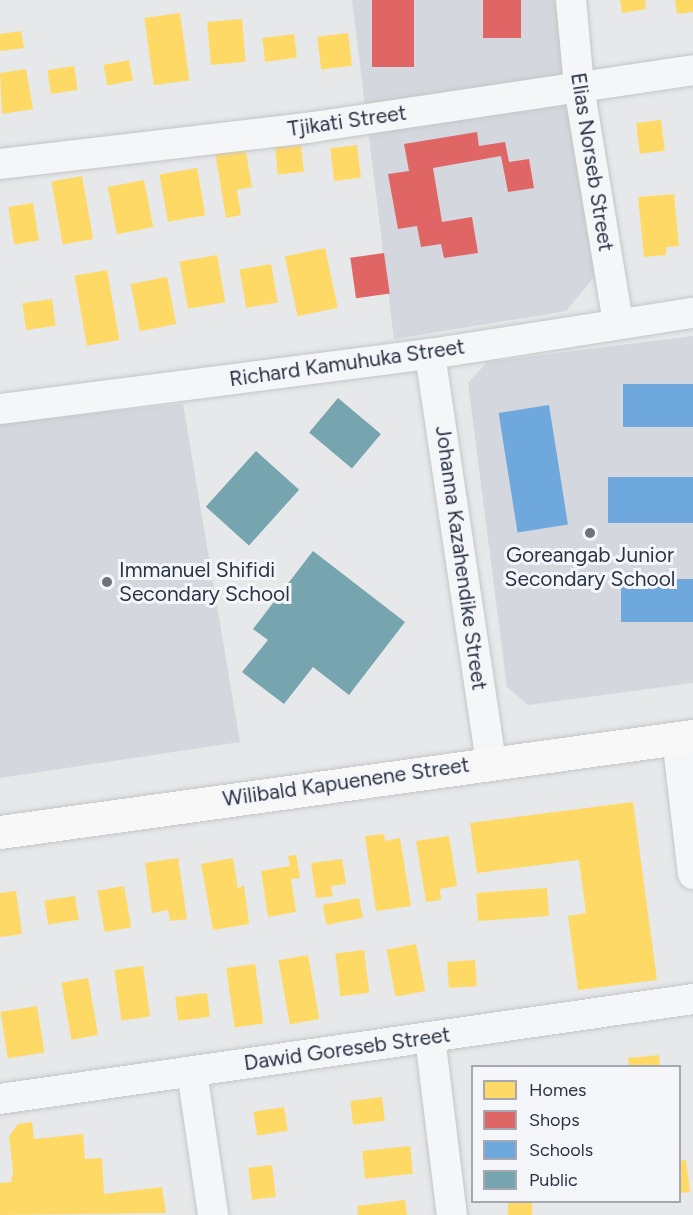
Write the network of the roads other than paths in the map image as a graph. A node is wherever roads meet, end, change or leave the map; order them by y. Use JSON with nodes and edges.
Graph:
{"nodes":[{"id":1,"x":571,"y":0,"type":"edge"},
{"id":2,"x":693,"y":70,"type":"edge"},
{"id":3,"x":579,"y":87,"type":"junction"},
{"id":4,"x":0,"y":164,"type":"edge"},
{"id":5,"x":693,"y":313,"type":"edge"},
{"id":6,"x":618,"y":323,"type":"junction"},
{"id":7,"x":430,"y":354,"type":"junction"},
{"id":8,"x":0,"y":409,"type":"edge"},
{"id":9,"x":685,"y":737,"type":"edge"},
{"id":10,"x":491,"y":762,"type":"junction"},
{"id":11,"x":0,"y":832,"type":"edge"},
{"id":12,"x":693,"y":874,"type":"edge"},
{"id":13,"x":693,"y":999,"type":"edge"},
{"id":14,"x":430,"y":1037,"type":"junction"},
{"id":15,"x":192,"y":1072,"type":"junction"},
{"id":16,"x":0,"y":1099,"type":"edge"},
{"id":17,"x":213,"y":1215,"type":"edge"},
{"id":18,"x":452,"y":1215,"type":"edge"}],
"edges":[{"from":1,"to":3,"type":"street","name":"Elias Norseb Street"},
{"from":2,"to":3,"type":"street","name":"Tjikati Street"},
{"from":3,"to":4,"type":"street","name":"Tjikati Street"},
{"from":3,"to":6,"type":"street","name":"Elias Norseb Street"},
{"from":5,"to":6,"type":"street","name":"Richard Kamuhuka Street"},
{"from":6,"to":7,"type":"street","name":"Richard Kamuhuka Street"},
{"from":7,"to":8,"type":"street","name":"Richard Kamuhuka Street"},
{"from":7,"to":10,"type":"street","name":"Johanna Kazahendike Street"},
{"from":9,"to":10,"type":"street","name":"Wilibald Kapuenene Street"},
{"from":9,"to":12,"type":"street"},
{"from":10,"to":11,"type":"street","name":"Wilibald Kapuenene Street"},
{"from":13,"to":14,"type":"street","name":"Dawid Goreseb Street"},
{"from":14,"to":15,"type":"street","name":"Dawid Goreseb Street"},
{"from":14,"to":18,"type":"street"},
{"from":15,"to":16,"type":"street","name":"Dawid Goreseb Street"},
{"from":15,"to":17,"type":"street"}]}
